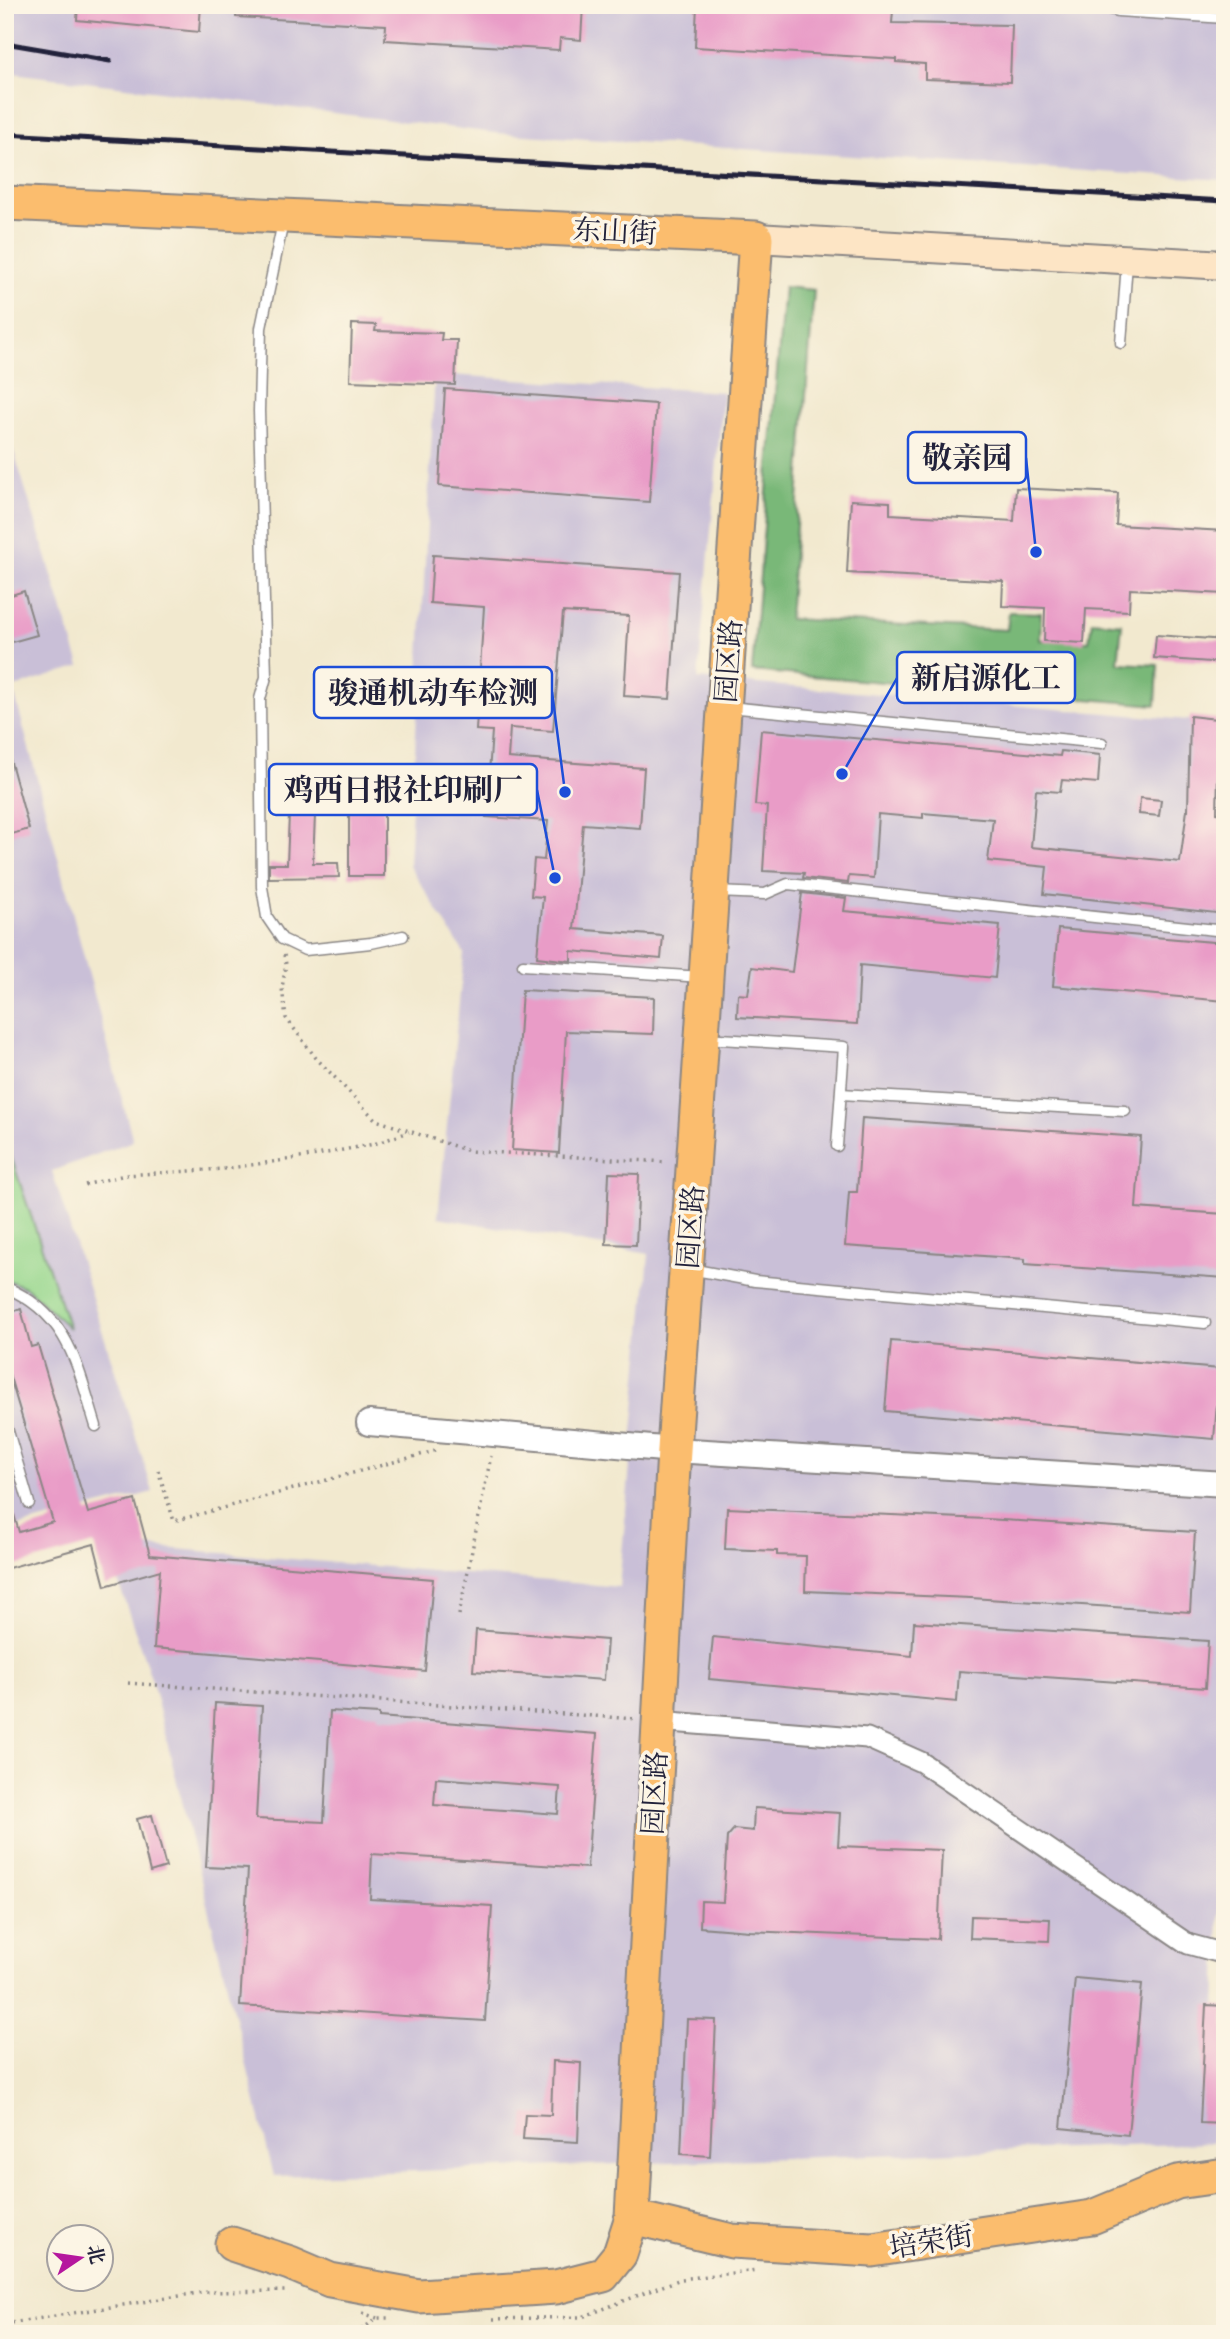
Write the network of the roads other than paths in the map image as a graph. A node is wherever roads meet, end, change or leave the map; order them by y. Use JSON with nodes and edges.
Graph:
{"nodes":[{"id":1,"x":1094,"y":5,"type":"edge"},
{"id":2,"x":1225,"y":18,"type":"edge"},
{"id":3,"x":5,"y":203,"type":"edge"},
{"id":4,"x":284,"y":216,"type":"junction"},
{"id":5,"x":756,"y":237,"type":"junction"},
{"id":6,"x":1127,"y":259,"type":"junction"},
{"id":7,"x":1225,"y":265,"type":"edge"},
{"id":8,"x":1121,"y":344,"type":"dead end"},
{"id":9,"x":725,"y":707,"type":"junction"},
{"id":10,"x":1102,"y":743,"type":"dead end"},
{"id":11,"x":712,"y":891,"type":"junction"},
{"id":12,"x":1225,"y":930,"type":"edge"},
{"id":13,"x":403,"y":936,"type":"dead end"},
{"id":14,"x":523,"y":965,"type":"dead end"},
{"id":15,"x":706,"y":978,"type":"junction"},
{"id":16,"x":702,"y":1038,"type":"junction"},
{"id":17,"x":841,"y":1094,"type":"junction"},
{"id":18,"x":1125,"y":1111,"type":"dead end"},
{"id":19,"x":837,"y":1146,"type":"dead end"},
{"id":20,"x":687,"y":1268,"type":"junction"},
{"id":21,"x":5,"y":1287,"type":"edge"},
{"id":22,"x":1205,"y":1323,"type":"dead end"},
{"id":23,"x":5,"y":1421,"type":"edge"},
{"id":24,"x":369,"y":1423,"type":"dead end"},
{"id":25,"x":96,"y":1426,"type":"dead end"},
{"id":26,"x":674,"y":1450,"type":"junction"},
{"id":27,"x":1225,"y":1484,"type":"edge"},
{"id":28,"x":29,"y":1503,"type":"dead end"},
{"id":29,"x":658,"y":1721,"type":"junction"},
{"id":30,"x":1225,"y":1954,"type":"edge"},
{"id":31,"x":1225,"y":2175,"type":"edge"},
{"id":32,"x":632,"y":2217,"type":"junction"},
{"id":33,"x":232,"y":2244,"type":"dead end"}],
"edges":[{"from":1,"to":2,"type":"lane"},
{"from":3,"to":4,"type":"highway","name":"东山街"},
{"from":4,"to":5,"type":"highway","name":"东山街"},
{"from":4,"to":13,"type":"lane"},
{"from":5,"to":6,"type":"main road","name":"东山街"},
{"from":5,"to":9,"type":"highway","name":"园区路"},
{"from":6,"to":7,"type":"main road","name":"东山街"},
{"from":6,"to":8,"type":"lane"},
{"from":9,"to":10,"type":"lane"},
{"from":9,"to":11,"type":"highway","name":"园区路"},
{"from":11,"to":12,"type":"lane"},
{"from":11,"to":15,"type":"highway","name":"园区路"},
{"from":14,"to":15,"type":"lane"},
{"from":15,"to":16,"type":"highway","name":"园区路"},
{"from":16,"to":17,"type":"lane"},
{"from":16,"to":20,"type":"highway","name":"园区路"},
{"from":17,"to":18,"type":"lane"},
{"from":17,"to":19,"type":"lane"},
{"from":20,"to":22,"type":"lane"},
{"from":20,"to":26,"type":"highway","name":"园区路"},
{"from":21,"to":25,"type":"lane"},
{"from":23,"to":28,"type":"lane"},
{"from":24,"to":26,"type":"street"},
{"from":26,"to":27,"type":"street"},
{"from":26,"to":29,"type":"highway","name":"园区路"},
{"from":29,"to":30,"type":"street"},
{"from":29,"to":32,"type":"highway","name":"园区路"},
{"from":31,"to":32,"type":"highway","name":"培荣街"},
{"from":32,"to":33,"type":"highway","name":"园区路"}]}
